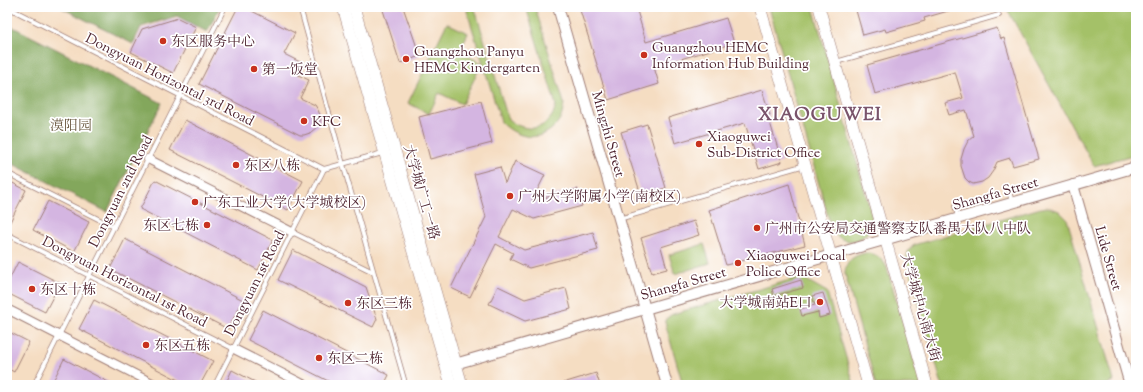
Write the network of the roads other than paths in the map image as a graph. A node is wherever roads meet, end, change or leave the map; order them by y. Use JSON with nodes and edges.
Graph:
{"nodes":[{"id":1,"x":7,"y":7,"type":"edge"},
{"id":2,"x":225,"y":7,"type":"edge"},
{"id":3,"x":300,"y":7,"type":"edge"},
{"id":4,"x":343,"y":7,"type":"edge"},
{"id":5,"x":354,"y":7,"type":"edge"},
{"id":6,"x":558,"y":7,"type":"edge"},
{"id":7,"x":760,"y":7,"type":"edge"},
{"id":8,"x":819,"y":7,"type":"edge"},
{"id":9,"x":999,"y":15,"type":"dead end"},
{"id":10,"x":835,"y":62,"type":"junction"},
{"id":11,"x":180,"y":96,"type":"junction"},
{"id":12,"x":379,"y":154,"type":"dead end"},
{"id":13,"x":148,"y":159,"type":"junction"},
{"id":14,"x":343,"y":164,"type":"junction"},
{"id":15,"x":805,"y":164,"type":"junction"},
{"id":16,"x":1136,"y":167,"type":"edge"},
{"id":17,"x":324,"y":169,"type":"junction"},
{"id":18,"x":7,"y":173,"type":"edge"},
{"id":19,"x":1073,"y":185,"type":"junction"},
{"id":20,"x":1009,"y":191,"type":"dead end"},
{"id":21,"x":1013,"y":203,"type":"junction"},
{"id":22,"x":955,"y":206,"type":"dead end"},
{"id":23,"x":959,"y":218,"type":"junction"},
{"id":24,"x":619,"y":219,"type":"junction"},
{"id":25,"x":114,"y":227,"type":"junction"},
{"id":26,"x":292,"y":232,"type":"junction"},
{"id":27,"x":7,"y":234,"type":"edge"},
{"id":28,"x":886,"y":239,"type":"junction"},
{"id":29,"x":831,"y":255,"type":"junction"},
{"id":30,"x":373,"y":272,"type":"junction"},
{"id":31,"x":89,"y":275,"type":"junction"},
{"id":32,"x":7,"y":309,"type":"edge"},
{"id":33,"x":645,"y":309,"type":"junction"},
{"id":34,"x":59,"y":336,"type":"junction"},
{"id":35,"x":234,"y":349,"type":"junction"},
{"id":36,"x":451,"y":365,"type":"junction"},
{"id":37,"x":34,"y":385,"type":"edge"},
{"id":38,"x":156,"y":385,"type":"edge"},
{"id":39,"x":215,"y":385,"type":"edge"},
{"id":40,"x":304,"y":385,"type":"edge"},
{"id":41,"x":404,"y":385,"type":"edge"},
{"id":42,"x":451,"y":385,"type":"edge"},
{"id":43,"x":462,"y":385,"type":"edge"},
{"id":44,"x":667,"y":385,"type":"edge"},
{"id":45,"x":868,"y":385,"type":"edge"},
{"id":46,"x":928,"y":385,"type":"edge"},
{"id":47,"x":1130,"y":385,"type":"edge"}],
"edges":[{"from":1,"to":11,"type":"lane","name":"Dongyuan Horizontal 3rd Road"},
{"from":2,"to":11,"type":"lane","name":"Dongyuan 2nd Road"},
{"from":3,"to":14,"type":"lane"},
{"from":4,"to":36,"type":"main road","name":"大学城广工一路"},
{"from":5,"to":36,"type":"main road","name":"大学城广工一路"},
{"from":6,"to":24,"type":"street","name":"Mingzhi Street"},
{"from":7,"to":15,"type":"main road"},
{"from":8,"to":10,"type":"main road","name":"大学城中心南大街"},
{"from":9,"to":10,"type":"lane"},
{"from":10,"to":28,"type":"main road","name":"大学城中心南大街"},
{"from":11,"to":13,"type":"lane","name":"Dongyuan 2nd Road"},
{"from":11,"to":17,"type":"lane","name":"Dongyuan Horizontal 3rd Road"},
{"from":12,"to":14,"type":"lane"},
{"from":13,"to":25,"type":"lane","name":"Dongyuan 2nd Road"},
{"from":13,"to":26,"type":"street"},
{"from":14,"to":17,"type":"lane"},
{"from":14,"to":30,"type":"lane"},
{"from":15,"to":24,"type":"lane"},
{"from":15,"to":29,"type":"main road"},
{"from":16,"to":19,"type":"street","name":"Shangfa Street"},
{"from":17,"to":26,"type":"lane","name":"Dongyuan 1st Road"},
{"from":18,"to":25,"type":"lane"},
{"from":19,"to":21,"type":"street","name":"Shangfa Street"},
{"from":19,"to":47,"type":"street","name":"Lide Street"},
{"from":20,"to":21,"type":"lane"},
{"from":21,"to":23,"type":"street","name":"Shangfa Street"},
{"from":22,"to":23,"type":"lane"},
{"from":23,"to":28,"type":"street","name":"Shangfa Street"},
{"from":24,"to":33,"type":"street","name":"Mingzhi Street"},
{"from":25,"to":31,"type":"lane","name":"Dongyuan 2nd Road"},
{"from":26,"to":30,"type":"lane"},
{"from":26,"to":35,"type":"lane","name":"Dongyuan 1st Road"},
{"from":27,"to":31,"type":"lane","name":"Dongyuan Horizontal 1st Road"},
{"from":28,"to":29,"type":"street","name":"Shangfa Street"},
{"from":28,"to":46,"type":"main road","name":"大学城中心南大街"},
{"from":29,"to":33,"type":"street","name":"Shangfa Street"},
{"from":29,"to":45,"type":"main road"},
{"from":30,"to":41,"type":"lane"},
{"from":31,"to":34,"type":"lane","name":"Dongyuan 2nd Road"},
{"from":31,"to":35,"type":"lane","name":"Dongyuan Horizontal 1st Road"},
{"from":32,"to":34,"type":"street"},
{"from":33,"to":36,"type":"street","name":"Shangfa Street"},
{"from":33,"to":44,"type":"street","name":"Mingzhi Street"},
{"from":34,"to":37,"type":"lane","name":"Dongyuan 2nd Road"},
{"from":34,"to":38,"type":"street"},
{"from":35,"to":39,"type":"lane","name":"Dongyuan 1st Road"},
{"from":35,"to":40,"type":"street"},
{"from":36,"to":42,"type":"main road","name":"大学城广工一路"},
{"from":36,"to":43,"type":"main road","name":"大学城广工一路"}]}
